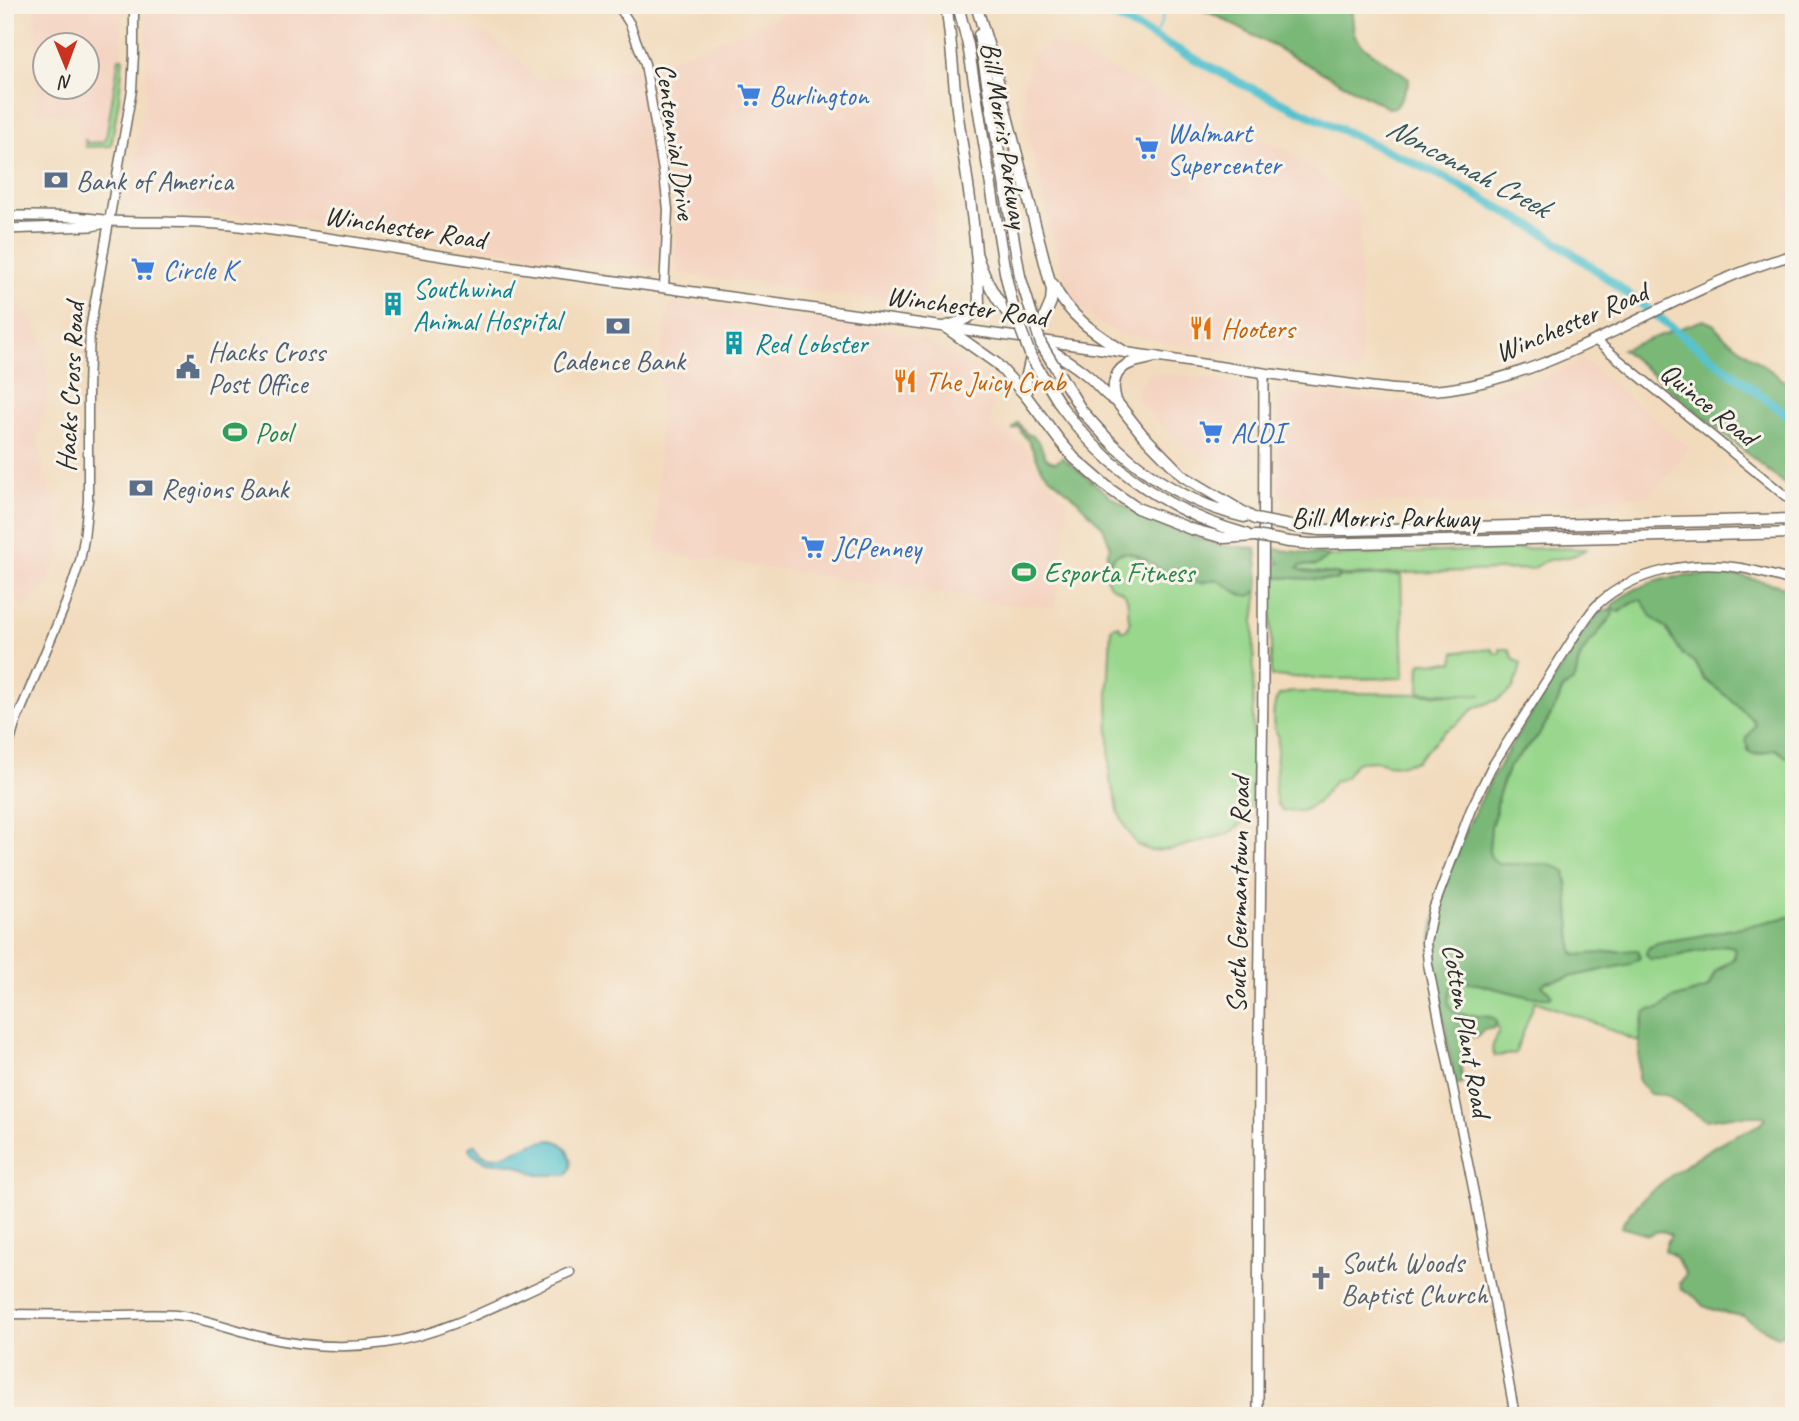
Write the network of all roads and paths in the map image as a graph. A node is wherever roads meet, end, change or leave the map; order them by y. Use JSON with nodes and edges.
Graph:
{"nodes":[{"id":1,"x":134,"y":5,"type":"edge"},
{"id":2,"x":618,"y":5,"type":"edge"},
{"id":3,"x":946,"y":5,"type":"edge"},
{"id":4,"x":958,"y":5,"type":"edge"},
{"id":5,"x":974,"y":5,"type":"edge"},
{"id":6,"x":5,"y":216,"type":"edge"},
{"id":7,"x":110,"y":221,"type":"junction"},
{"id":8,"x":5,"y":229,"type":"edge"},
{"id":9,"x":976,"y":253,"type":"junction"},
{"id":10,"x":1794,"y":255,"type":"edge"},
{"id":11,"x":1047,"y":272,"type":"junction"},
{"id":12,"x":664,"y":288,"type":"junction"},
{"id":13,"x":946,"y":327,"type":"junction"},
{"id":14,"x":1035,"y":339,"type":"junction"},
{"id":15,"x":1595,"y":340,"type":"junction"},
{"id":16,"x":1125,"y":352,"type":"junction"},
{"id":17,"x":1156,"y":356,"type":"junction"},
{"id":18,"x":1264,"y":374,"type":"junction"},
{"id":19,"x":1026,"y":396,"type":"junction"},
{"id":20,"x":1116,"y":401,"type":"junction"},
{"id":21,"x":1794,"y":503,"type":"edge"},
{"id":22,"x":1255,"y":519,"type":"junction"},
{"id":23,"x":1794,"y":519,"type":"edge"},
{"id":24,"x":1791,"y":533,"type":"edge"},
{"id":25,"x":1256,"y":537,"type":"junction"},
{"id":26,"x":1794,"y":581,"type":"edge"},
{"id":27,"x":5,"y":760,"type":"edge"},
{"id":28,"x":570,"y":1272,"type":"dead end"},
{"id":29,"x":5,"y":1314,"type":"edge"},
{"id":30,"x":1258,"y":1416,"type":"edge"},
{"id":31,"x":1515,"y":1416,"type":"edge"}],
"edges":[{"from":1,"to":7,"type":"street","name":"Hacks Cross Road"},
{"from":2,"to":12,"type":"street","name":"Centennial Drive"},
{"from":3,"to":9,"type":"highway"},
{"from":4,"to":25,"type":"highway","name":"Bill Morris Parkway","bridge":true},
{"from":5,"to":11,"type":"highway"},
{"from":5,"to":22,"type":"highway","name":"Bill Morris Parkway","bridge":true},
{"from":6,"to":7,"type":"main road","name":"Winchester Road"},
{"from":7,"to":8,"type":"main road","name":"Winchester Road"},
{"from":7,"to":12,"type":"main road","name":"Winchester Road"},
{"from":7,"to":27,"type":"street","name":"Hacks Cross Road"},
{"from":9,"to":13,"type":"highway"},
{"from":9,"to":14,"type":"highway"},
{"from":10,"to":15,"type":"main road","name":"Winchester Road"},
{"from":11,"to":14,"type":"highway"},
{"from":11,"to":16,"type":"highway"},
{"from":12,"to":13,"type":"main road","name":"Winchester Road"},
{"from":13,"to":14,"type":"main road","name":"Winchester Road"},
{"from":13,"to":19,"type":"highway"},
{"from":14,"to":16,"type":"main road","name":"Winchester Road"},
{"from":14,"to":19,"type":"highway"},
{"from":14,"to":20,"type":"highway"},
{"from":15,"to":18,"type":"main road","name":"Winchester Road"},
{"from":15,"to":21,"type":"street","name":"Quince Road"},
{"from":16,"to":17,"type":"main road","name":"Winchester Road"},
{"from":17,"to":18,"type":"main road","name":"Winchester Road"},
{"from":17,"to":20,"type":"highway"},
{"from":18,"to":30,"type":"main road","name":"South Germantown Road"},
{"from":19,"to":25,"type":"highway"},
{"from":20,"to":22,"type":"highway"},
{"from":22,"to":23,"type":"highway","name":"Bill Morris Parkway","bridge":true},
{"from":24,"to":25,"type":"highway","name":"Bill Morris Parkway","bridge":true},
{"from":26,"to":31,"type":"street","name":"Cotton Plant Road"},
{"from":28,"to":29,"type":"street"}]}
